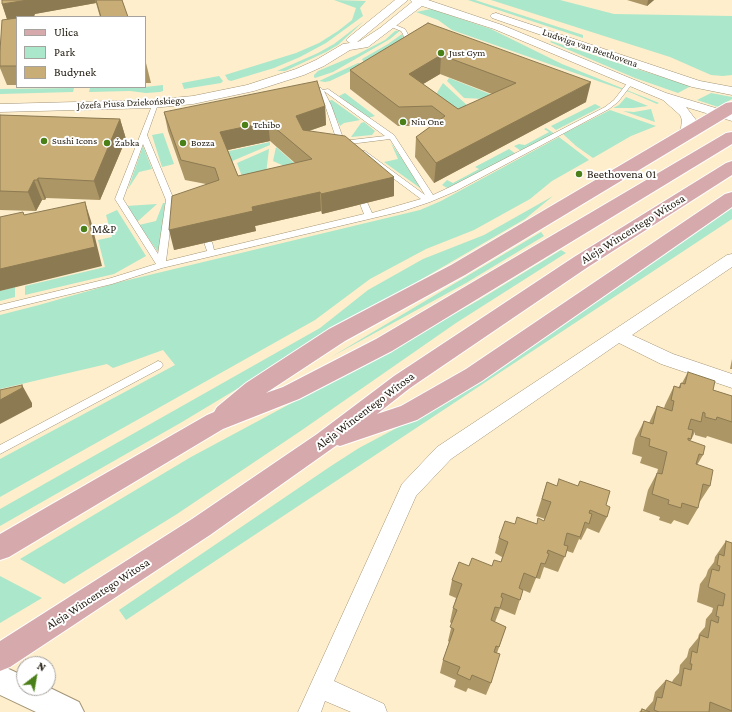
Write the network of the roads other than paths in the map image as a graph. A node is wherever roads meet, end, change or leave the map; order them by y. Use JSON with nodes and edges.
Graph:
{"nodes":[{"id":1,"x":402,"y":0,"type":"edge"},
{"id":2,"x":420,"y":0,"type":"edge"},
{"id":3,"x":449,"y":0,"type":"edge"},
{"id":4,"x":391,"y":25,"type":"junction"},
{"id":5,"x":347,"y":47,"type":"junction"},
{"id":6,"x":394,"y":48,"type":"edge"},
{"id":7,"x":630,"y":83,"type":"junction"},
{"id":8,"x":732,"y":91,"type":"edge"},
{"id":9,"x":662,"y":96,"type":"junction"},
{"id":10,"x":155,"y":104,"type":"junction"},
{"id":11,"x":0,"y":108,"type":"edge"},
{"id":12,"x":728,"y":113,"type":"edge"},
{"id":13,"x":143,"y":134,"type":"junction"},
{"id":14,"x":684,"y":136,"type":"junction"},
{"id":15,"x":392,"y":137,"type":"junction"},
{"id":16,"x":732,"y":137,"type":"edge"},
{"id":17,"x":350,"y":142,"type":"junction"},
{"id":18,"x":732,"y":167,"type":"edge"},
{"id":19,"x":732,"y":198,"type":"edge"},
{"id":20,"x":429,"y":199,"type":"junction"},
{"id":21,"x":364,"y":204,"type":"edge"},
{"id":22,"x":369,"y":216,"type":"junction"},
{"id":23,"x":208,"y":242,"type":"edge"},
{"id":24,"x":211,"y":254,"type":"junction"},
{"id":25,"x":732,"y":259,"type":"edge"},
{"id":26,"x":161,"y":266,"type":"junction"},
{"id":27,"x":0,"y":308,"type":"edge"},
{"id":28,"x":619,"y":336,"type":"junction"},
{"id":29,"x":158,"y":365,"type":"dead end"},
{"id":30,"x":732,"y":381,"type":"edge"},
{"id":31,"x":215,"y":422,"type":"junction"},
{"id":32,"x":325,"y":441,"type":"junction"},
{"id":33,"x":0,"y":450,"type":"edge"},
{"id":34,"x":0,"y":548,"type":"edge"},
{"id":35,"x":0,"y":657,"type":"edge"},
{"id":36,"x":0,"y":680,"type":"edge"},
{"id":37,"x":320,"y":688,"type":"junction"},
{"id":38,"x":69,"y":712,"type":"edge"},
{"id":39,"x":309,"y":712,"type":"edge"},
{"id":40,"x":376,"y":712,"type":"edge"}],
"edges":[{"from":1,"to":5,"type":"street","name":"Józefa Piusa Dziekońskiego"},
{"from":2,"to":4,"type":"street","name":"Józefa Piusa Dziekońskiego"},
{"from":2,"to":7,"type":"street","name":"Ludwiga van Beethovena"},
{"from":3,"to":8,"type":"street","name":"Ludwiga van Beethovena"},
{"from":4,"to":5,"type":"street","name":"Józefa Piusa Dziekońskiego"},
{"from":4,"to":6,"type":"lane"},
{"from":5,"to":10,"type":"street","name":"Józefa Piusa Dziekońskiego"},
{"from":7,"to":9,"type":"street","name":"Ludwiga van Beethovena"},
{"from":7,"to":20,"type":"lane"},
{"from":9,"to":12,"type":"street","name":"Ludwiga van Beethovena"},
{"from":9,"to":14,"type":"street","name":"Ludwiga van Beethovena"},
{"from":10,"to":11,"type":"street","name":"Józefa Piusa Dziekońskiego"},
{"from":10,"to":13,"type":"lane"},
{"from":12,"to":14,"type":"main road"},
{"from":13,"to":26,"type":"lane"},
{"from":13,"to":26,"type":"lane"},
{"from":14,"to":31,"type":"main road"},
{"from":15,"to":17,"type":"lane"},
{"from":15,"to":17,"type":"lane"},
{"from":15,"to":20,"type":"lane"},
{"from":16,"to":31,"type":"main road"},
{"from":17,"to":20,"type":"lane"},
{"from":18,"to":32,"type":"main road","name":"Aleja Wincentego Witosa"},
{"from":19,"to":32,"type":"main road"},
{"from":20,"to":22,"type":"lane"},
{"from":21,"to":22,"type":"lane"},
{"from":22,"to":24,"type":"lane"},
{"from":23,"to":24,"type":"lane"},
{"from":24,"to":26,"type":"lane"},
{"from":25,"to":28,"type":"street"},
{"from":26,"to":27,"type":"lane"},
{"from":28,"to":30,"type":"street"},
{"from":28,"to":37,"type":"street"},
{"from":29,"to":33,"type":"lane"},
{"from":31,"to":34,"type":"main road"},
{"from":32,"to":35,"type":"main road","name":"Aleja Wincentego Witosa"},
{"from":36,"to":38,"type":"street"},
{"from":37,"to":39,"type":"street"},
{"from":37,"to":40,"type":"street"}]}
